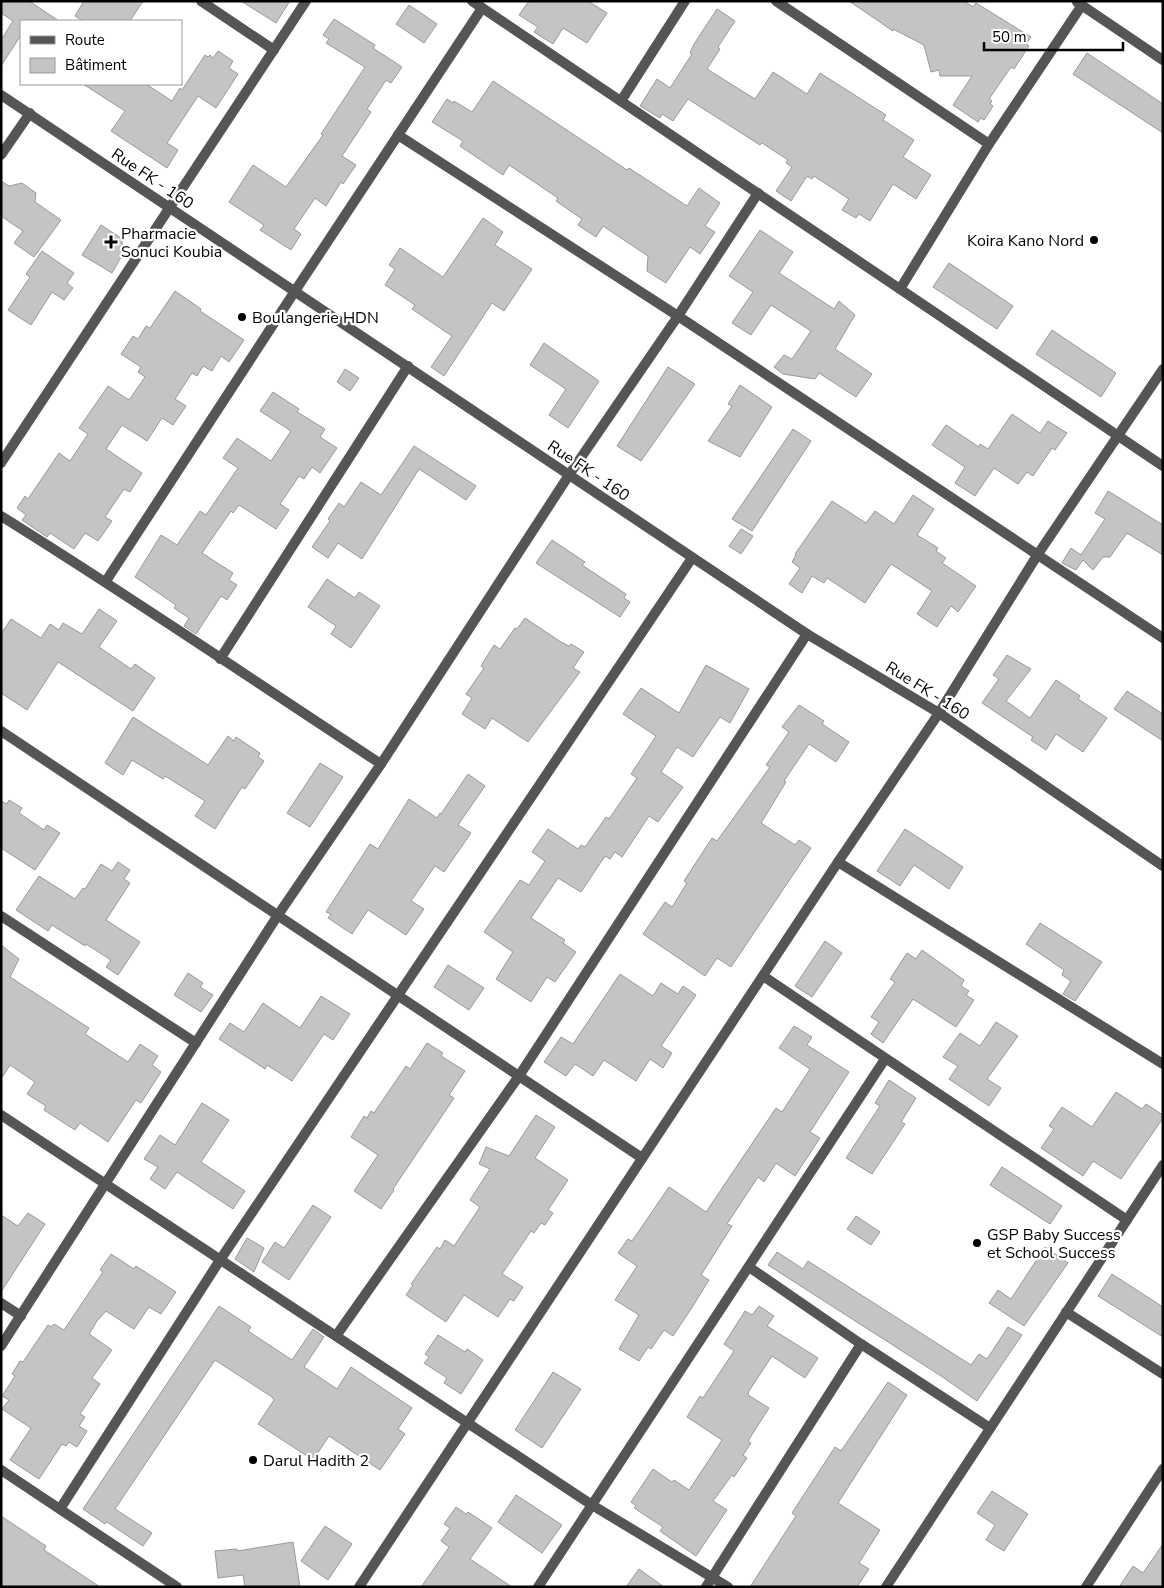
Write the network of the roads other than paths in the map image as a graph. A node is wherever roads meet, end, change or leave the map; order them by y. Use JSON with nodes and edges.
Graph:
{"nodes":[{"id":1,"x":201,"y":1,"type":"edge"},
{"id":2,"x":306,"y":1,"type":"edge"},
{"id":3,"x":472,"y":1,"type":"edge"},
{"id":4,"x":685,"y":1,"type":"edge"},
{"id":5,"x":776,"y":1,"type":"edge"},
{"id":6,"x":1079,"y":3,"type":"edge"},
{"id":7,"x":482,"y":8,"type":"junction"},
{"id":8,"x":274,"y":50,"type":"junction"},
{"id":9,"x":1163,"y":60,"type":"edge"},
{"id":10,"x":1,"y":95,"type":"edge"},
{"id":11,"x":621,"y":101,"type":"junction"},
{"id":12,"x":30,"y":113,"type":"junction"},
{"id":13,"x":398,"y":135,"type":"junction"},
{"id":14,"x":989,"y":144,"type":"junction"},
{"id":15,"x":1,"y":155,"type":"edge"},
{"id":16,"x":758,"y":193,"type":"junction"},
{"id":17,"x":170,"y":208,"type":"junction"},
{"id":18,"x":900,"y":289,"type":"junction"},
{"id":19,"x":295,"y":291,"type":"junction"},
{"id":20,"x":678,"y":316,"type":"junction"},
{"id":21,"x":408,"y":366,"type":"junction"},
{"id":22,"x":1163,"y":369,"type":"edge"},
{"id":23,"x":1119,"y":436,"type":"junction"},
{"id":24,"x":1,"y":463,"type":"edge"},
{"id":25,"x":1163,"y":466,"type":"edge"},
{"id":26,"x":568,"y":475,"type":"junction"},
{"id":27,"x":1,"y":516,"type":"edge"},
{"id":28,"x":1038,"y":554,"type":"junction"},
{"id":29,"x":692,"y":558,"type":"junction"},
{"id":30,"x":106,"y":581,"type":"junction"},
{"id":31,"x":807,"y":634,"type":"junction"},
{"id":32,"x":1163,"y":638,"type":"edge"},
{"id":33,"x":220,"y":658,"type":"junction"},
{"id":34,"x":939,"y":713,"type":"junction"},
{"id":35,"x":1,"y":732,"type":"edge"},
{"id":36,"x":381,"y":764,"type":"junction"},
{"id":37,"x":838,"y":862,"type":"junction"},
{"id":38,"x":1163,"y":866,"type":"edge"},
{"id":39,"x":278,"y":915,"type":"junction"},
{"id":40,"x":1,"y":916,"type":"edge"},
{"id":41,"x":763,"y":976,"type":"junction"},
{"id":42,"x":398,"y":995,"type":"junction"},
{"id":43,"x":196,"y":1043,"type":"junction"},
{"id":44,"x":886,"y":1059,"type":"junction"},
{"id":45,"x":1163,"y":1064,"type":"edge"},
{"id":46,"x":519,"y":1076,"type":"junction"},
{"id":47,"x":1,"y":1115,"type":"edge"},
{"id":48,"x":642,"y":1158,"type":"junction"},
{"id":49,"x":1163,"y":1165,"type":"edge"},
{"id":50,"x":105,"y":1184,"type":"junction"},
{"id":51,"x":1127,"y":1220,"type":"junction"},
{"id":52,"x":220,"y":1260,"type":"junction"},
{"id":53,"x":749,"y":1267,"type":"junction"},
{"id":54,"x":1,"y":1303,"type":"edge"},
{"id":55,"x":1066,"y":1312,"type":"junction"},
{"id":56,"x":20,"y":1316,"type":"junction"},
{"id":57,"x":336,"y":1336,"type":"junction"},
{"id":58,"x":861,"y":1344,"type":"junction"},
{"id":59,"x":1,"y":1346,"type":"edge"},
{"id":60,"x":1163,"y":1374,"type":"edge"},
{"id":61,"x":467,"y":1423,"type":"junction"},
{"id":62,"x":990,"y":1428,"type":"junction"},
{"id":63,"x":1163,"y":1469,"type":"edge"},
{"id":64,"x":1,"y":1470,"type":"edge"},
{"id":65,"x":592,"y":1505,"type":"junction"},
{"id":66,"x":60,"y":1509,"type":"junction"},
{"id":67,"x":713,"y":1577,"type":"junction"},
{"id":68,"x":177,"y":1587,"type":"edge"},
{"id":69,"x":359,"y":1587,"type":"edge"},
{"id":70,"x":538,"y":1587,"type":"edge"},
{"id":71,"x":706,"y":1587,"type":"edge"},
{"id":72,"x":728,"y":1587,"type":"edge"},
{"id":73,"x":886,"y":1587,"type":"edge"},
{"id":74,"x":1086,"y":1587,"type":"edge"}],
"edges":[{"from":1,"to":8,"type":"street"},
{"from":2,"to":8,"type":"street"},
{"from":3,"to":7,"type":"street"},
{"from":4,"to":11,"type":"street"},
{"from":5,"to":14,"type":"street"},
{"from":6,"to":9,"type":"street"},
{"from":6,"to":14,"type":"street"},
{"from":7,"to":11,"type":"street"},
{"from":7,"to":13,"type":"street"},
{"from":8,"to":17,"type":"street"},
{"from":10,"to":12,"type":"street","name":"Rue FK - 160"},
{"from":11,"to":16,"type":"street"},
{"from":12,"to":15,"type":"street"},
{"from":12,"to":17,"type":"street","name":"Rue FK - 160"},
{"from":13,"to":19,"type":"street"},
{"from":13,"to":20,"type":"street"},
{"from":14,"to":18,"type":"street"},
{"from":16,"to":18,"type":"street"},
{"from":16,"to":20,"type":"street"},
{"from":17,"to":19,"type":"street","name":"Rue FK - 160"},
{"from":17,"to":24,"type":"street"},
{"from":18,"to":23,"type":"street"},
{"from":19,"to":21,"type":"street","name":"Rue FK - 160"},
{"from":19,"to":30,"type":"street"},
{"from":20,"to":26,"type":"street"},
{"from":20,"to":28,"type":"street"},
{"from":21,"to":26,"type":"street","name":"Rue FK - 160"},
{"from":21,"to":33,"type":"street"},
{"from":22,"to":23,"type":"street"},
{"from":23,"to":25,"type":"street"},
{"from":23,"to":28,"type":"street"},
{"from":26,"to":29,"type":"street","name":"Rue FK - 160"},
{"from":26,"to":36,"type":"street"},
{"from":27,"to":30,"type":"street"},
{"from":28,"to":32,"type":"street"},
{"from":28,"to":34,"type":"street"},
{"from":29,"to":31,"type":"street","name":"Rue FK - 160"},
{"from":29,"to":42,"type":"street"},
{"from":30,"to":33,"type":"street"},
{"from":31,"to":34,"type":"street","name":"Rue FK - 160"},
{"from":31,"to":46,"type":"street"},
{"from":33,"to":36,"type":"street"},
{"from":34,"to":37,"type":"street"},
{"from":34,"to":38,"type":"street","name":"Rue FK - 160"},
{"from":35,"to":39,"type":"street"},
{"from":36,"to":39,"type":"street"},
{"from":37,"to":41,"type":"street"},
{"from":37,"to":45,"type":"street"},
{"from":39,"to":42,"type":"street"},
{"from":39,"to":43,"type":"street"},
{"from":40,"to":43,"type":"street"},
{"from":41,"to":44,"type":"street"},
{"from":41,"to":48,"type":"street"},
{"from":42,"to":46,"type":"street"},
{"from":42,"to":52,"type":"street"},
{"from":43,"to":50,"type":"street"},
{"from":44,"to":51,"type":"street"},
{"from":44,"to":53,"type":"street"},
{"from":46,"to":48,"type":"street"},
{"from":46,"to":57,"type":"street"},
{"from":47,"to":50,"type":"street"},
{"from":48,"to":61,"type":"street"},
{"from":49,"to":51,"type":"street"},
{"from":50,"to":52,"type":"street"},
{"from":50,"to":56,"type":"street"},
{"from":51,"to":55,"type":"street"},
{"from":52,"to":57,"type":"street"},
{"from":52,"to":66,"type":"street"},
{"from":53,"to":58,"type":"street"},
{"from":53,"to":65,"type":"street"},
{"from":54,"to":56,"type":"street"},
{"from":55,"to":60,"type":"street"},
{"from":55,"to":62,"type":"street"},
{"from":56,"to":59,"type":"street"},
{"from":57,"to":61,"type":"street"},
{"from":58,"to":62,"type":"street"},
{"from":58,"to":67,"type":"street"},
{"from":61,"to":65,"type":"street"},
{"from":61,"to":69,"type":"street"},
{"from":62,"to":73,"type":"street"},
{"from":63,"to":74,"type":"street"},
{"from":64,"to":66,"type":"street"},
{"from":65,"to":67,"type":"street"},
{"from":65,"to":70,"type":"street"},
{"from":66,"to":68,"type":"street"},
{"from":67,"to":71,"type":"street"},
{"from":67,"to":72,"type":"street"}]}
